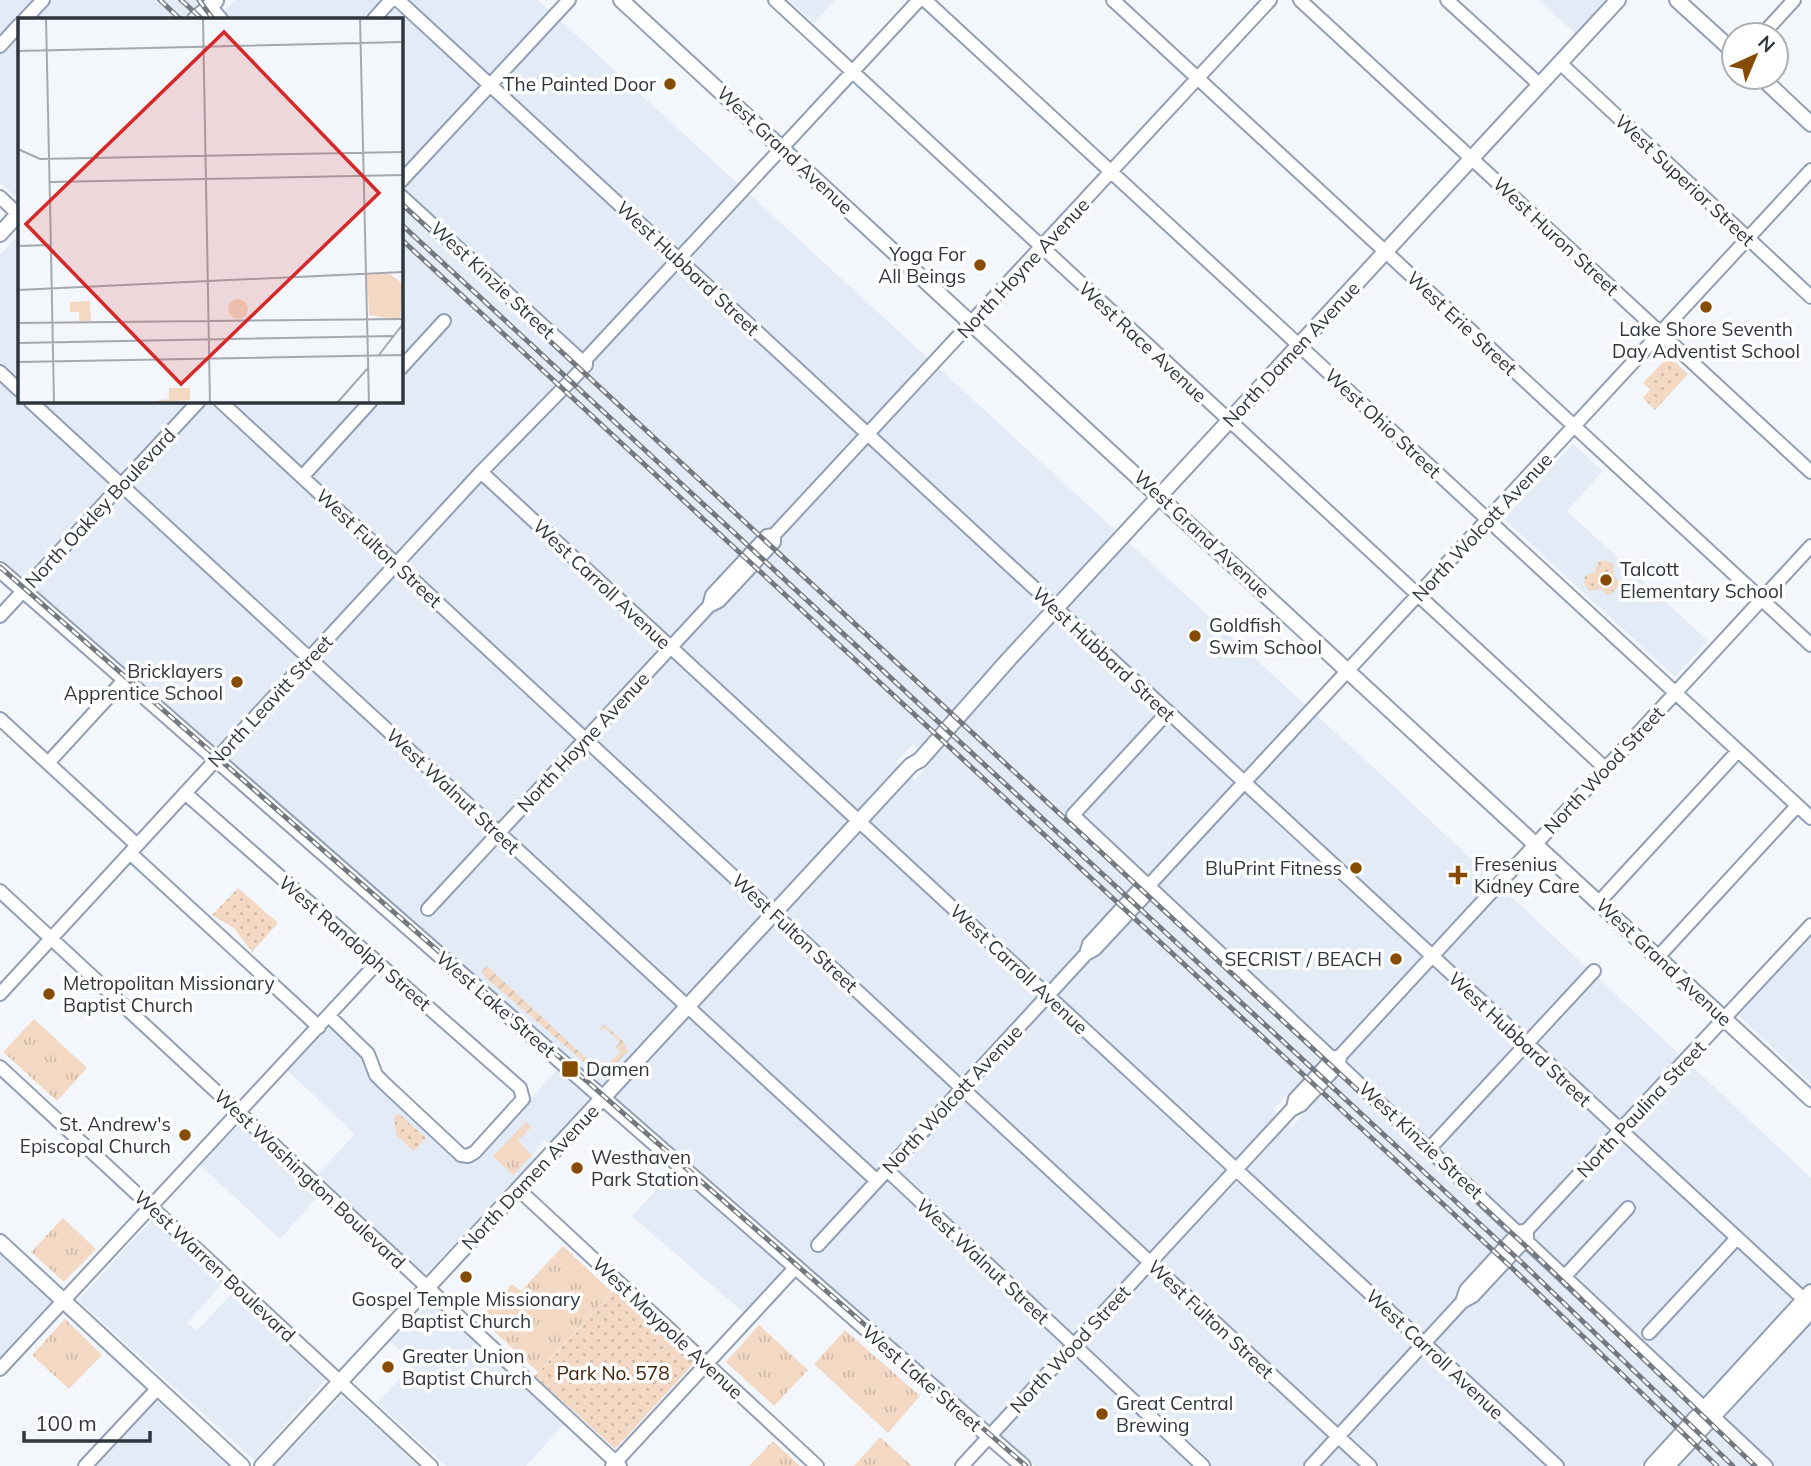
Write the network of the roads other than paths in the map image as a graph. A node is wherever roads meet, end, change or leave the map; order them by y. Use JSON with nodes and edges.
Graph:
{"nodes":[{"id":1,"x":43,"y":0,"type":"edge"},
{"id":2,"x":391,"y":0,"type":"edge"},
{"id":3,"x":398,"y":0,"type":"edge"},
{"id":4,"x":569,"y":0,"type":"edge"},
{"id":5,"x":621,"y":0,"type":"edge"},
{"id":6,"x":775,"y":0,"type":"edge"},
{"id":7,"x":919,"y":0,"type":"edge"},
{"id":8,"x":925,"y":0,"type":"edge"},
{"id":9,"x":1113,"y":0,"type":"edge"},
{"id":10,"x":1270,"y":0,"type":"edge"},
{"id":11,"x":1300,"y":0,"type":"edge"},
{"id":12,"x":1447,"y":0,"type":"edge"},
{"id":13,"x":1618,"y":0,"type":"edge"},
{"id":14,"x":1677,"y":0,"type":"edge"},
{"id":15,"x":1794,"y":0,"type":"edge"},
{"id":16,"x":214,"y":9,"type":"edge"},
{"id":17,"x":26,"y":18,"type":"edge"},
{"id":18,"x":197,"y":18,"type":"edge"},
{"id":19,"x":375,"y":18,"type":"edge"},
{"id":20,"x":1775,"y":21,"type":"edge"},
{"id":21,"x":18,"y":26,"type":"edge"},
{"id":22,"x":1720,"y":39,"type":"edge"},
{"id":23,"x":0,"y":46,"type":"edge"},
{"id":24,"x":1560,"y":64,"type":"junction"},
{"id":25,"x":852,"y":72,"type":"junction"},
{"id":26,"x":1198,"y":79,"type":"junction"},
{"id":27,"x":491,"y":85,"type":"junction"},
{"id":28,"x":1540,"y":85,"type":"junction"},
{"id":29,"x":1776,"y":91,"type":"edge"},
{"id":30,"x":1811,"y":124,"type":"edge"},
{"id":31,"x":782,"y":148,"type":"junction"},
{"id":32,"x":1472,"y":158,"type":"junction"},
{"id":33,"x":1811,"y":170,"type":"edge"},
{"id":34,"x":1111,"y":172,"type":"junction"},
{"id":35,"x":402,"y":180,"type":"edge"},
{"id":36,"x":0,"y":197,"type":"edge"},
{"id":37,"x":402,"y":197,"type":"edge"},
{"id":38,"x":18,"y":213,"type":"edge"},
{"id":39,"x":18,"y":215,"type":"edge"},
{"id":40,"x":0,"y":234,"type":"edge"},
{"id":41,"x":1748,"y":238,"type":"junction"},
{"id":42,"x":1041,"y":248,"type":"junction"},
{"id":43,"x":1385,"y":252,"type":"junction"},
{"id":44,"x":678,"y":260,"type":"junction"},
{"id":45,"x":1811,"y":297,"type":"edge"},
{"id":46,"x":444,"y":321,"type":"dead end"},
{"id":47,"x":972,"y":323,"type":"junction"},
{"id":48,"x":1661,"y":333,"type":"junction"},
{"id":49,"x":1299,"y":345,"type":"junction"},
{"id":50,"x":584,"y":361,"type":"junction"},
{"id":51,"x":402,"y":367,"type":"edge"},
{"id":52,"x":0,"y":372,"type":"edge"},
{"id":53,"x":18,"y":389,"type":"edge"},
{"id":54,"x":31,"y":402,"type":"edge"},
{"id":55,"x":198,"y":402,"type":"edge"},
{"id":56,"x":221,"y":402,"type":"edge"},
{"id":57,"x":370,"y":402,"type":"edge"},
{"id":58,"x":1229,"y":421,"type":"junction"},
{"id":59,"x":1574,"y":427,"type":"junction"},
{"id":60,"x":868,"y":435,"type":"junction"},
{"id":61,"x":481,"y":472,"type":"junction"},
{"id":62,"x":1811,"y":472,"type":"edge"},
{"id":63,"x":302,"y":477,"type":"junction"},
{"id":64,"x":121,"y":486,"type":"junction"},
{"id":65,"x":1160,"y":496,"type":"junction"},
{"id":66,"x":1488,"y":520,"type":"junction"},
{"id":67,"x":1811,"y":546,"type":"edge"},
{"id":68,"x":396,"y":564,"type":"junction"},
{"id":69,"x":0,"y":570,"type":"edge"},
{"id":70,"x":24,"y":591,"type":"junction"},
{"id":71,"x":1418,"y":596,"type":"junction"},
{"id":72,"x":1762,"y":600,"type":"junction"},
{"id":73,"x":1056,"y":609,"type":"junction"},
{"id":74,"x":0,"y":616,"type":"edge"},
{"id":75,"x":1811,"y":645,"type":"edge"},
{"id":76,"x":671,"y":648,"type":"junction"},
{"id":77,"x":309,"y":659,"type":"junction"},
{"id":78,"x":1350,"y":670,"type":"junction"},
{"id":79,"x":125,"y":679,"type":"junction"},
{"id":80,"x":1675,"y":693,"type":"junction"},
{"id":81,"x":1167,"y":713,"type":"junction"},
{"id":82,"x":0,"y":719,"type":"edge"},
{"id":83,"x":586,"y":740,"type":"junction"},
{"id":84,"x":1738,"y":751,"type":"junction"},
{"id":85,"x":216,"y":759,"type":"junction"},
{"id":86,"x":48,"y":763,"type":"junction"},
{"id":87,"x":1605,"y":768,"type":"junction"},
{"id":88,"x":1244,"y":784,"type":"junction"},
{"id":89,"x":185,"y":793,"type":"junction"},
{"id":90,"x":1797,"y":806,"type":"junction"},
{"id":91,"x":1811,"y":818,"type":"edge"},
{"id":92,"x":859,"y":821,"type":"junction"},
{"id":93,"x":499,"y":833,"type":"junction"},
{"id":94,"x":1536,"y":843,"type":"junction"},
{"id":95,"x":133,"y":849,"type":"junction"},
{"id":96,"x":1149,"y":884,"type":"junction"},
{"id":97,"x":0,"y":891,"type":"edge"},
{"id":98,"x":1600,"y":902,"type":"junction"},
{"id":99,"x":429,"y":909,"type":"dead end"},
{"id":100,"x":774,"y":914,"type":"junction"},
{"id":101,"x":1811,"y":925,"type":"edge"},
{"id":102,"x":51,"y":939,"type":"junction"},
{"id":103,"x":1431,"y":957,"type":"junction"},
{"id":104,"x":1658,"y":957,"type":"junction"},
{"id":105,"x":377,"y":963,"type":"junction"},
{"id":106,"x":1594,"y":971,"type":"dead end"},
{"id":107,"x":0,"y":994,"type":"edge"},
{"id":108,"x":1047,"y":995,"type":"junction"},
{"id":109,"x":687,"y":1007,"type":"junction"},
{"id":110,"x":329,"y":1016,"type":"junction"},
{"id":111,"x":1725,"y":1018,"type":"junction"},
{"id":112,"x":318,"y":1027,"type":"junction"},
{"id":113,"x":1526,"y":1045,"type":"junction"},
{"id":114,"x":1337,"y":1059,"type":"junction"},
{"id":115,"x":0,"y":1067,"type":"edge"},
{"id":116,"x":962,"y":1088,"type":"junction"},
{"id":117,"x":603,"y":1098,"type":"junction"},
{"id":118,"x":1811,"y":1099,"type":"edge"},
{"id":119,"x":239,"y":1113,"type":"junction"},
{"id":120,"x":1620,"y":1131,"type":"junction"},
{"id":121,"x":1430,"y":1148,"type":"junction"},
{"id":122,"x":887,"y":1170,"type":"junction"},
{"id":123,"x":1236,"y":1170,"type":"junction"},
{"id":124,"x":877,"y":1181,"type":"junction"},
{"id":125,"x":518,"y":1189,"type":"junction"},
{"id":126,"x":152,"y":1207,"type":"junction"},
{"id":127,"x":1628,"y":1208,"type":"dead end"},
{"id":128,"x":1525,"y":1233,"type":"junction"},
{"id":129,"x":1737,"y":1238,"type":"junction"},
{"id":130,"x":0,"y":1242,"type":"edge"},
{"id":131,"x":818,"y":1245,"type":"dead end"},
{"id":132,"x":1150,"y":1262,"type":"junction"},
{"id":133,"x":796,"y":1267,"type":"junction"},
{"id":134,"x":1566,"y":1275,"type":"junction"},
{"id":135,"x":428,"y":1288,"type":"junction"},
{"id":136,"x":64,"y":1301,"type":"junction"},
{"id":137,"x":1809,"y":1302,"type":"edge"},
{"id":138,"x":1649,"y":1333,"type":"dead end"},
{"id":139,"x":1424,"y":1343,"type":"junction"},
{"id":140,"x":1073,"y":1345,"type":"junction"},
{"id":141,"x":707,"y":1364,"type":"junction"},
{"id":142,"x":0,"y":1369,"type":"edge"},
{"id":143,"x":340,"y":1382,"type":"junction"},
{"id":144,"x":158,"y":1388,"type":"junction"},
{"id":145,"x":1709,"y":1412,"type":"junction"},
{"id":146,"x":1338,"y":1436,"type":"junction"},
{"id":147,"x":989,"y":1437,"type":"junction"},
{"id":148,"x":616,"y":1465,"type":"edge"},
{"id":149,"x":85,"y":1466,"type":"edge"},
{"id":150,"x":242,"y":1466,"type":"edge"},
{"id":151,"x":262,"y":1466,"type":"edge"},
{"id":152,"x":431,"y":1466,"type":"edge"},
{"id":153,"x":817,"y":1466,"type":"edge"},
{"id":154,"x":962,"y":1466,"type":"edge"},
{"id":155,"x":1023,"y":1466,"type":"edge"},
{"id":156,"x":1203,"y":1466,"type":"edge"},
{"id":157,"x":1311,"y":1466,"type":"edge"},
{"id":158,"x":1370,"y":1466,"type":"edge"},
{"id":159,"x":1557,"y":1466,"type":"edge"},
{"id":160,"x":1652,"y":1466,"type":"edge"},
{"id":161,"x":1667,"y":1466,"type":"edge"},
{"id":162,"x":1766,"y":1466,"type":"edge"}],
"edges":[{"from":1,"to":17,"type":"street"},
{"from":2,"to":19,"type":"street"},
{"from":3,"to":27,"type":"street","name":"West Hubbard Street"},
{"from":4,"to":27,"type":"street"},
{"from":5,"to":31,"type":"main road","name":"West Grand Avenue"},
{"from":6,"to":25,"type":"street","name":"West Race Avenue"},
{"from":7,"to":25,"type":"street","name":"North Leavitt Street"},
{"from":8,"to":34,"type":"street","name":"West Ohio Street"},
{"from":9,"to":26,"type":"street","name":"West Erie Street"},
{"from":10,"to":26,"type":"street","name":"North Hoyne Avenue"},
{"from":11,"to":32,"type":"street","name":"West Huron Street"},
{"from":12,"to":28,"type":"street"},
{"from":13,"to":24,"type":"main road","name":"North Damen Avenue"},
{"from":14,"to":22,"type":"main road"},
{"from":15,"to":20,"type":"street"},
{"from":16,"to":18,"type":"main road"},
{"from":21,"to":23,"type":"street"},
{"from":24,"to":28,"type":"main road","name":"North Damen Avenue"},
{"from":24,"to":41,"type":"street","name":"West Superior Street"},
{"from":25,"to":31,"type":"street","name":"North Leavitt Street"},
{"from":25,"to":42,"type":"street","name":"West Race Avenue"},
{"from":26,"to":34,"type":"street","name":"North Hoyne Avenue"},
{"from":26,"to":43,"type":"street","name":"West Erie Street"},
{"from":27,"to":35,"type":"street"},
{"from":27,"to":44,"type":"street","name":"West Hubbard Street"},
{"from":28,"to":32,"type":"main road","name":"North Damen Avenue"},
{"from":29,"to":30,"type":"main road"},
{"from":31,"to":44,"type":"street","name":"North Leavitt Street"},
{"from":31,"to":47,"type":"main road","name":"West Grand Avenue"},
{"from":32,"to":43,"type":"main road","name":"North Damen Avenue"},
{"from":32,"to":48,"type":"street","name":"West Huron Street"},
{"from":33,"to":41,"type":"street","name":"North Wolcott Avenue"},
{"from":34,"to":42,"type":"street","name":"North Hoyne Avenue"},
{"from":34,"to":49,"type":"street","name":"West Ohio Street"},
{"from":36,"to":38,"type":"street"},
{"from":37,"to":50,"type":"street","name":"West Kinzie Street"},
{"from":39,"to":40,"type":"main road"},
{"from":41,"to":45,"type":"street","name":"West Superior Street"},
{"from":41,"to":48,"type":"street","name":"North Wolcott Avenue"},
{"from":42,"to":47,"type":"street","name":"North Hoyne Avenue"},
{"from":42,"to":58,"type":"street","name":"West Race Avenue"},
{"from":43,"to":49,"type":"main road","name":"North Damen Avenue"},
{"from":43,"to":59,"type":"street","name":"West Erie Street"},
{"from":44,"to":50,"type":"street","name":"North Leavitt Street"},
{"from":44,"to":60,"type":"street","name":"West Hubbard Street"},
{"from":46,"to":51,"type":"street"},
{"from":47,"to":60,"type":"street","name":"North Hoyne Avenue"},
{"from":47,"to":65,"type":"main road","name":"West Grand Avenue"},
{"from":48,"to":59,"type":"street","name":"North Wolcott Avenue"},
{"from":48,"to":62,"type":"street","name":"West Huron Street"},
{"from":49,"to":58,"type":"main road","name":"North Damen Avenue"},
{"from":49,"to":66,"type":"street","name":"West Ohio Street"},
{"from":50,"to":61,"type":"street","name":"North Leavitt Street"},
{"from":52,"to":53,"type":"street"},
{"from":54,"to":64,"type":"street","name":"West Walnut Street"},
{"from":55,"to":64,"type":"street","name":"North Oakley Boulevard"},
{"from":56,"to":63,"type":"street","name":"West Fulton Street"},
{"from":57,"to":63,"type":"street"},
{"from":58,"to":65,"type":"main road","name":"North Damen Avenue"},
{"from":58,"to":71,"type":"street","name":"West Race Avenue"},
{"from":59,"to":66,"type":"street","name":"North Wolcott Avenue"},
{"from":59,"to":72,"type":"street","name":"West Erie Street"},
{"from":60,"to":73,"type":"street","name":"West Hubbard Street"},
{"from":60,"to":76,"type":"street","name":"North Hoyne Avenue"},
{"from":61,"to":68,"type":"street","name":"North Leavitt Street"},
{"from":61,"to":76,"type":"street","name":"West Carroll Avenue"},
{"from":63,"to":68,"type":"street","name":"West Fulton Street"},
{"from":64,"to":70,"type":"street","name":"North Oakley Boulevard"},
{"from":64,"to":77,"type":"street","name":"West Walnut Street"},
{"from":65,"to":73,"type":"main road","name":"North Damen Avenue"},
{"from":65,"to":78,"type":"main road","name":"West Grand Avenue"},
{"from":66,"to":71,"type":"street","name":"North Wolcott Avenue"},
{"from":66,"to":80,"type":"street","name":"West Ohio Street"},
{"from":67,"to":72,"type":"street","name":"North Wood Street"},
{"from":68,"to":77,"type":"street","name":"North Leavitt Street"},
{"from":68,"to":83,"type":"street","name":"West Fulton Street"},
{"from":69,"to":70,"type":"main road","name":"West Lake Street"},
{"from":70,"to":74,"type":"street","name":"North Oakley Boulevard"},
{"from":70,"to":79,"type":"main road","name":"West Lake Street"},
{"from":71,"to":78,"type":"street","name":"North Wolcott Avenue"},
{"from":71,"to":87,"type":"street","name":"West Race Avenue"},
{"from":72,"to":75,"type":"street","name":"West Erie Street"},
{"from":72,"to":80,"type":"street","name":"North Wood Street"},
{"from":73,"to":81,"type":"street","name":"West Hubbard Street"},
{"from":73,"to":92,"type":"main road","name":"North Damen Avenue"},
{"from":76,"to":83,"type":"street","name":"North Hoyne Avenue"},
{"from":76,"to":92,"type":"street","name":"West Carroll Avenue"},
{"from":77,"to":85,"type":"street","name":"North Leavitt Street"},
{"from":77,"to":93,"type":"street","name":"West Walnut Street"},
{"from":78,"to":88,"type":"street","name":"North Wolcott Avenue"},
{"from":78,"to":94,"type":"main road","name":"West Grand Avenue"},
{"from":79,"to":85,"type":"main road","name":"West Lake Street"},
{"from":79,"to":86,"type":"street"},
{"from":80,"to":84,"type":"street","name":"West Ohio Street"},
{"from":80,"to":87,"type":"street","name":"North Wood Street"},
{"from":81,"to":88,"type":"street","name":"West Hubbard Street"},
{"from":81,"to":96,"type":"street","name":"West Kinzie Street"},
{"from":82,"to":86,"type":"street"},
{"from":83,"to":93,"type":"street","name":"North Hoyne Avenue"},
{"from":83,"to":100,"type":"street","name":"West Fulton Street"},
{"from":84,"to":90,"type":"street","name":"West Ohio Street"},
{"from":84,"to":98,"type":"street"},
{"from":85,"to":89,"type":"street","name":"North Leavitt Street"},
{"from":85,"to":117,"type":"main road","name":"West Lake Street"},
{"from":86,"to":95,"type":"street"},
{"from":87,"to":94,"type":"street","name":"North Wood Street"},
{"from":88,"to":96,"type":"street","name":"North Wolcott Avenue"},
{"from":88,"to":103,"type":"street","name":"West Hubbard Street"},
{"from":89,"to":95,"type":"street","name":"North Leavitt Street"},
{"from":89,"to":105,"type":"street","name":"West Randolph Street"},
{"from":90,"to":91,"type":"street","name":"West Ohio Street"},
{"from":90,"to":104,"type":"street"},
{"from":92,"to":100,"type":"main road","name":"North Damen Avenue"},
{"from":92,"to":108,"type":"street","name":"West Carroll Avenue"},
{"from":93,"to":99,"type":"street","name":"North Hoyne Avenue"},
{"from":93,"to":109,"type":"street","name":"West Walnut Street"},
{"from":94,"to":98,"type":"main road","name":"West Grand Avenue"},
{"from":94,"to":103,"type":"street","name":"North Wood Street"},
{"from":95,"to":102,"type":"street","name":"North Leavitt Street"},
{"from":95,"to":112,"type":"street"},
{"from":96,"to":108,"type":"street","name":"North Wolcott Avenue"},
{"from":96,"to":114,"type":"street","name":"West Kinzie Street"},
{"from":97,"to":102,"type":"street","name":"West Washington Boulevard"},
{"from":98,"to":104,"type":"main road","name":"West Grand Avenue"},
{"from":100,"to":109,"type":"main road","name":"North Damen Avenue"},
{"from":100,"to":116,"type":"street","name":"West Fulton Street"},
{"from":101,"to":111,"type":"street","name":"North Paulina Street"},
{"from":102,"to":107,"type":"street","name":"North Leavitt Street"},
{"from":102,"to":119,"type":"street","name":"West Washington Boulevard"},
{"from":103,"to":113,"type":"street","name":"West Hubbard Street"},
{"from":103,"to":114,"type":"street","name":"North Wood Street"},
{"from":104,"to":111,"type":"main road","name":"West Grand Avenue"},
{"from":105,"to":110,"type":"street"},
{"from":105,"to":110,"type":"street","name":"West Randolph Street"},
{"from":106,"to":113,"type":"street"},
{"from":108,"to":116,"type":"street","name":"North Wolcott Avenue"},
{"from":108,"to":123,"type":"street","name":"West Carroll Avenue"},
{"from":109,"to":117,"type":"main road","name":"North Damen Avenue"},
{"from":109,"to":124,"type":"street","name":"West Walnut Street"},
{"from":110,"to":112,"type":"street"},
{"from":111,"to":118,"type":"main road","name":"West Grand Avenue"},
{"from":111,"to":120,"type":"street","name":"North Paulina Street"},
{"from":112,"to":119,"type":"street"},
{"from":113,"to":120,"type":"street","name":"West Hubbard Street"},
{"from":113,"to":121,"type":"street"},
{"from":114,"to":121,"type":"street","name":"West Kinzie Street"},
{"from":114,"to":123,"type":"street","name":"North Wood Street"},
{"from":115,"to":126,"type":"street","name":"West Warren Boulevard"},
{"from":116,"to":122,"type":"street","name":"North Wolcott Avenue"},
{"from":116,"to":132,"type":"street","name":"West Fulton Street"},
{"from":117,"to":125,"type":"main road","name":"North Damen Avenue"},
{"from":117,"to":133,"type":"main road","name":"West Lake Street"},
{"from":119,"to":126,"type":"street"},
{"from":119,"to":135,"type":"street","name":"West Washington Boulevard"},
{"from":120,"to":128,"type":"street","name":"North Paulina Street"},
{"from":120,"to":129,"type":"street","name":"West Hubbard Street"},
{"from":121,"to":128,"type":"street","name":"West Kinzie Street"},
{"from":122,"to":124,"type":"street","name":"North Wolcott Avenue"},
{"from":122,"to":140,"type":"street","name":"West Walnut Street"},
{"from":123,"to":132,"type":"street","name":"North Wood Street"},
{"from":123,"to":139,"type":"street","name":"West Carroll Avenue"},
{"from":124,"to":131,"type":"street","name":"North Wolcott Avenue"},
{"from":125,"to":135,"type":"main road","name":"North Damen Avenue"},
{"from":125,"to":141,"type":"street","name":"West Maypole Avenue"},
{"from":126,"to":136,"type":"street"},
{"from":126,"to":143,"type":"street","name":"West Warren Boulevard"},
{"from":127,"to":134,"type":"street"},
{"from":128,"to":134,"type":"street","name":"West Kinzie Street"},
{"from":128,"to":139,"type":"street","name":"North Paulina Street"},
{"from":129,"to":137,"type":"street","name":"West Hubbard Street"},
{"from":129,"to":138,"type":"street"},
{"from":130,"to":136,"type":"main road"},
{"from":132,"to":140,"type":"street","name":"North Wood Street"},
{"from":132,"to":146,"type":"street","name":"West Fulton Street"},
{"from":133,"to":141,"type":"street"},
{"from":133,"to":147,"type":"main road","name":"West Lake Street"},
{"from":134,"to":145,"type":"street","name":"West Kinzie Street"},
{"from":135,"to":143,"type":"main road","name":"North Damen Avenue"},
{"from":135,"to":148,"type":"street","name":"West Washington Boulevard"},
{"from":136,"to":142,"type":"street"},
{"from":136,"to":144,"type":"main road"},
{"from":137,"to":145,"type":"main road"},
{"from":139,"to":146,"type":"street","name":"North Paulina Street"},
{"from":139,"to":159,"type":"street","name":"West Carroll Avenue"},
{"from":140,"to":147,"type":"street","name":"North Wood Street"},
{"from":140,"to":156,"type":"street","name":"West Walnut Street"},
{"from":141,"to":148,"type":"street"},
{"from":141,"to":153,"type":"street","name":"West Maypole Avenue"},
{"from":143,"to":151,"type":"main road","name":"North Damen Avenue"},
{"from":143,"to":152,"type":"street","name":"West Warren Boulevard"},
{"from":144,"to":149,"type":"street"},
{"from":144,"to":150,"type":"main road"},
{"from":145,"to":160,"type":"main road"},
{"from":145,"to":161,"type":"main road"},
{"from":145,"to":162,"type":"street","name":"West Kinzie Street"},
{"from":146,"to":157,"type":"street","name":"North Paulina Street"},
{"from":146,"to":158,"type":"street","name":"West Fulton Street"},
{"from":147,"to":154,"type":"street","name":"North Wood Street"},
{"from":147,"to":155,"type":"main road","name":"West Lake Street"}]}
